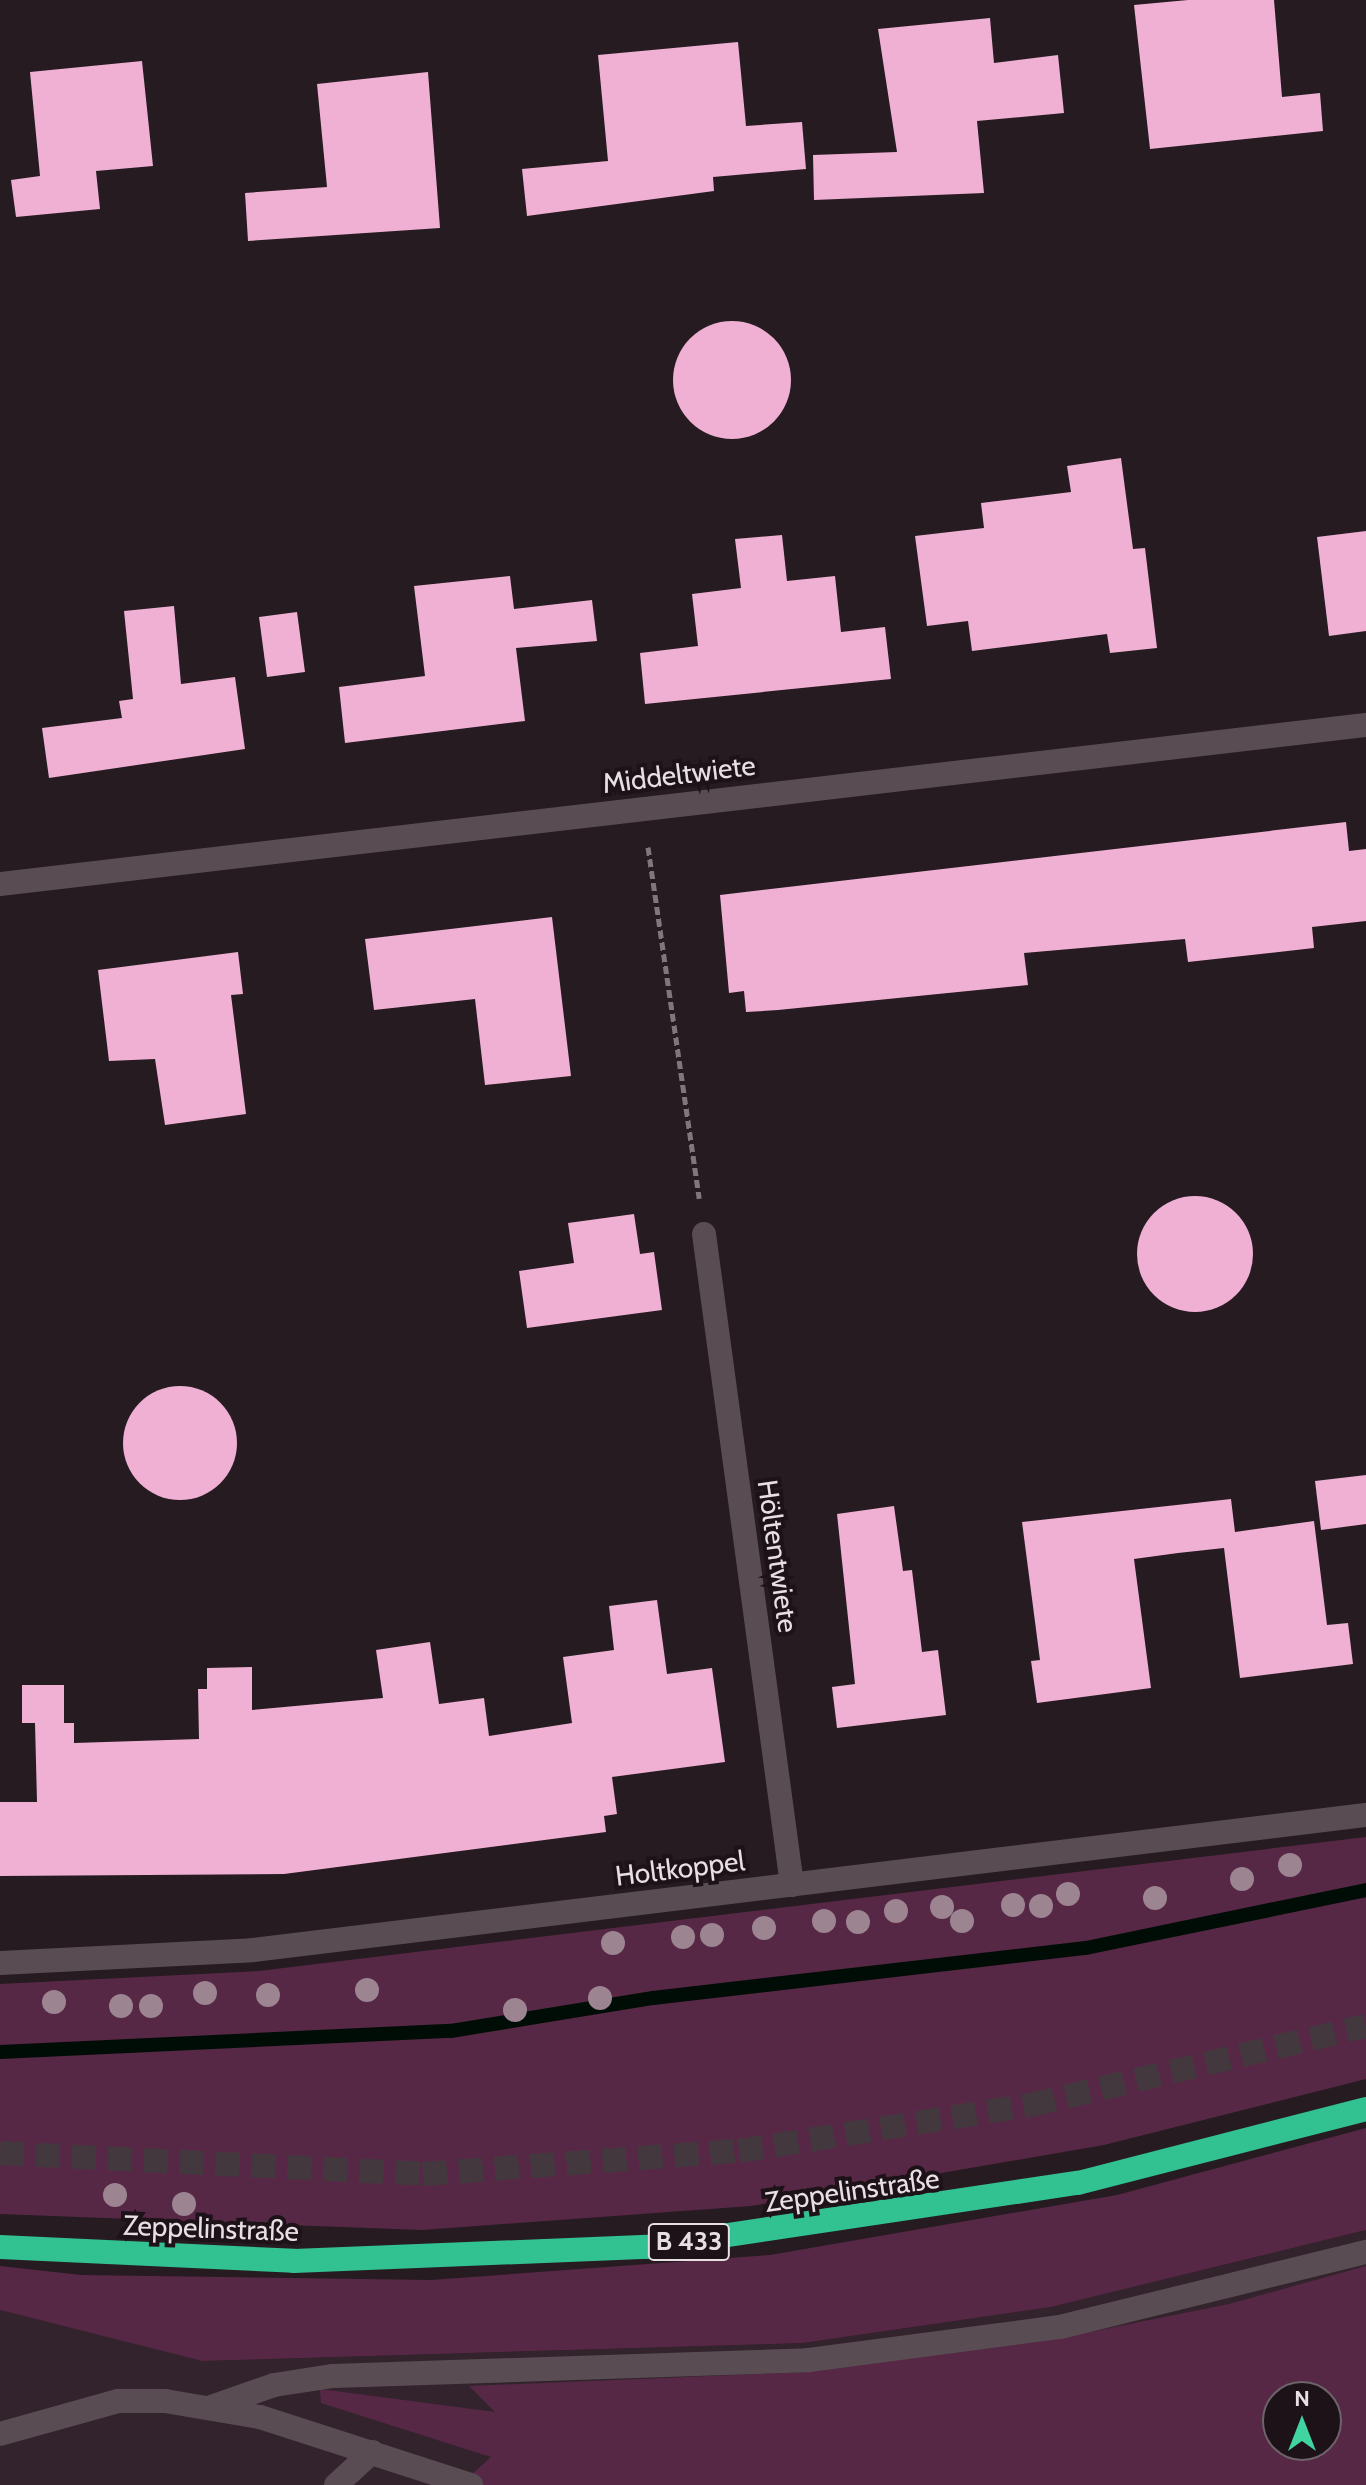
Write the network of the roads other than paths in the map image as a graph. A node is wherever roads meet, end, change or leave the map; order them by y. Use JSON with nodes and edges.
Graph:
{"nodes":[{"id":1,"x":1366,"y":725,"type":"edge"},
{"id":2,"x":0,"y":884,"type":"edge"},
{"id":3,"x":704,"y":1234,"type":"road end"},
{"id":4,"x":1366,"y":1815,"type":"edge"},
{"id":5,"x":792,"y":1885,"type":"junction"},
{"id":6,"x":0,"y":1963,"type":"edge"},
{"id":7,"x":1366,"y":2109,"type":"edge"},
{"id":8,"x":0,"y":2247,"type":"edge"},
{"id":9,"x":1366,"y":2252,"type":"edge"},
{"id":10,"x":211,"y":2407,"type":"junction"},
{"id":11,"x":7,"y":2425,"type":"edge"},
{"id":12,"x":372,"y":2452,"type":"junction"},
{"id":13,"x":336,"y":2485,"type":"edge"},
{"id":14,"x":471,"y":2485,"type":"edge"}],
"edges":[{"from":1,"to":2,"type":"street","name":"Middeltwiete"},
{"from":3,"to":5,"type":"street","name":"Höltentwiete"},
{"from":4,"to":5,"type":"street","name":"Holtkoppel"},
{"from":5,"to":6,"type":"street","name":"Holtkoppel"},
{"from":7,"to":8,"type":"highway","name":"Zeppelinstraße","number":"B 433"},
{"from":9,"to":10,"type":"street"},
{"from":10,"to":11,"type":"street"},
{"from":10,"to":12,"type":"street"},
{"from":12,"to":13,"type":"street"},
{"from":12,"to":14,"type":"street"}]}
